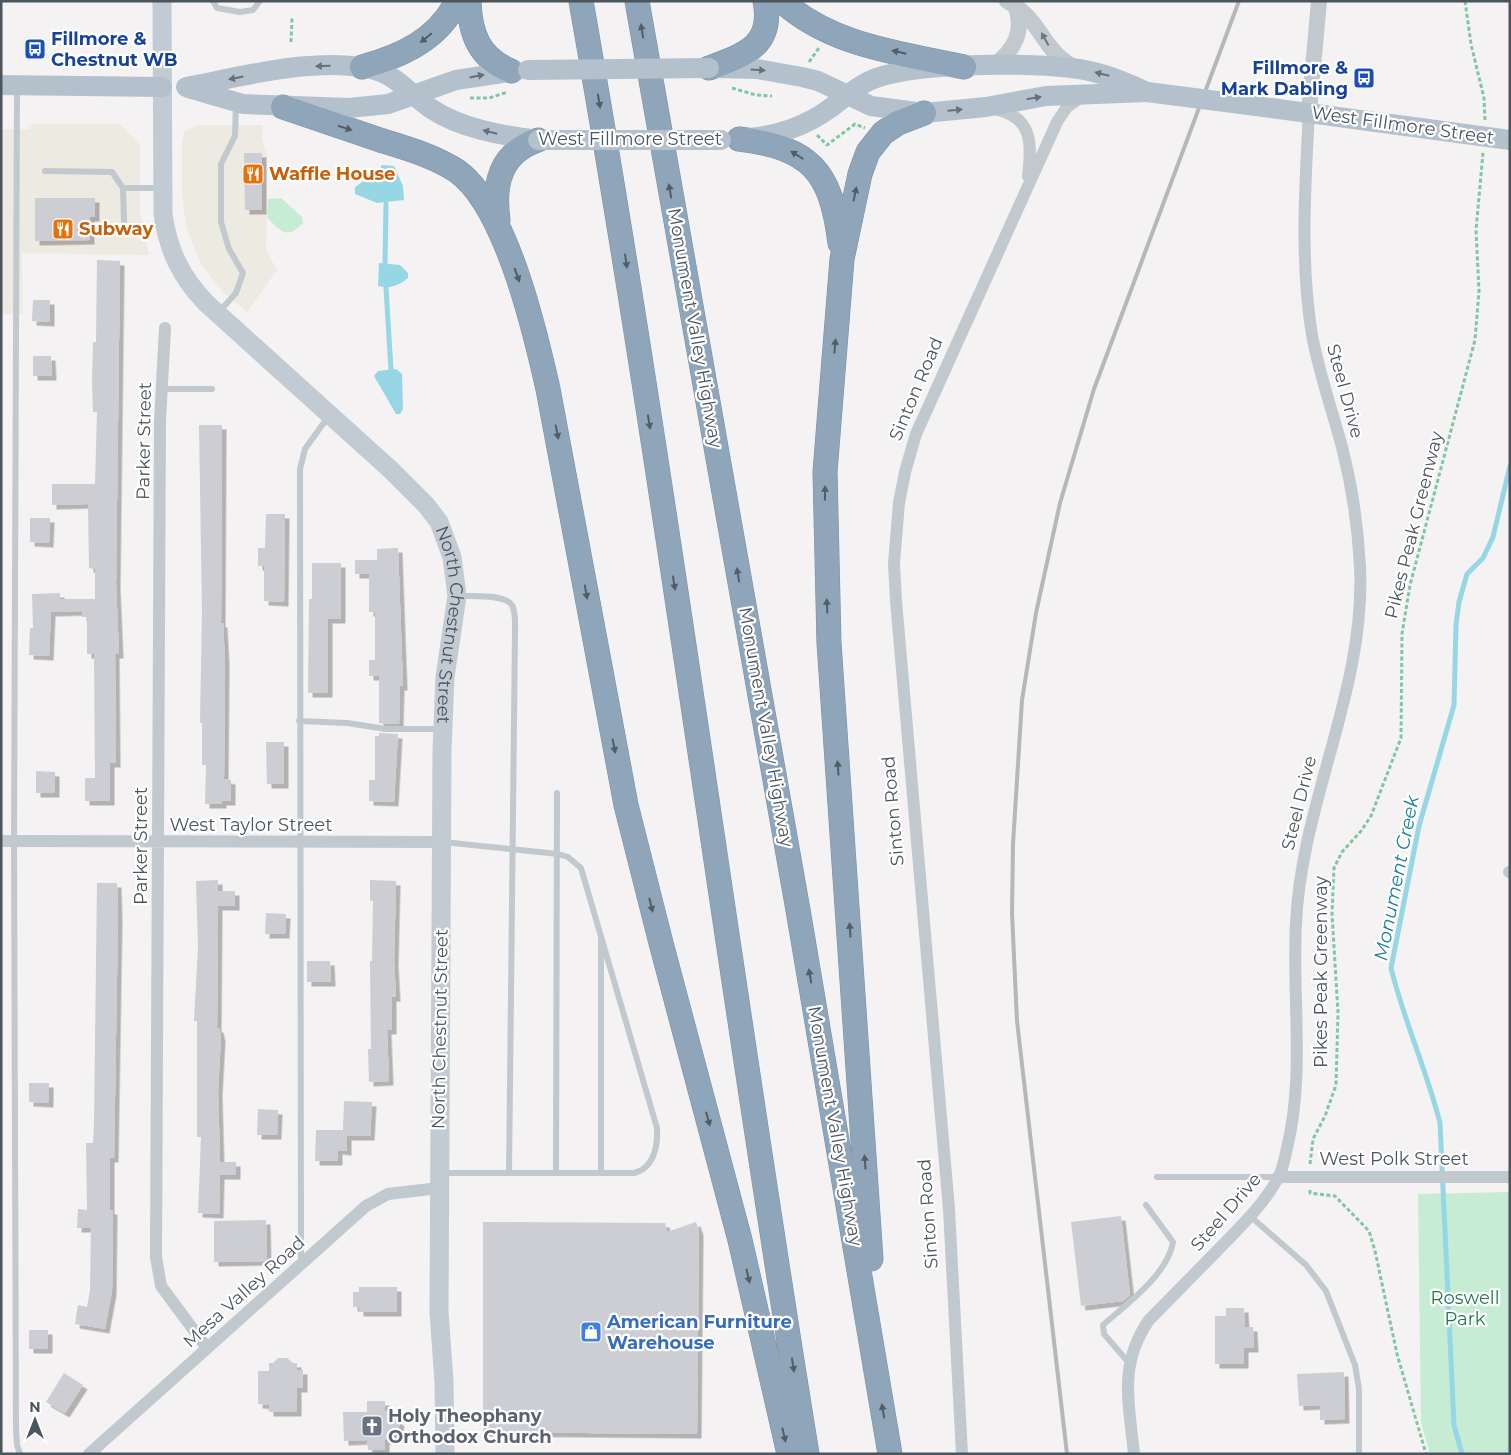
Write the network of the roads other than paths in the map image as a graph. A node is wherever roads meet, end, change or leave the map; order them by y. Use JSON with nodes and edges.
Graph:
{"nodes":[{"id":1,"x":162,"y":1,"type":"edge"},
{"id":2,"x":212,"y":1,"type":"edge"},
{"id":3,"x":260,"y":1,"type":"edge"},
{"id":4,"x":457,"y":1,"type":"edge"},
{"id":5,"x":469,"y":1,"type":"edge"},
{"id":6,"x":581,"y":1,"type":"edge"},
{"id":7,"x":637,"y":1,"type":"edge"},
{"id":8,"x":765,"y":1,"type":"edge"},
{"id":9,"x":782,"y":1,"type":"edge"},
{"id":10,"x":1319,"y":1,"type":"edge"},
{"id":11,"x":1011,"y":3,"type":"edge"},
{"id":12,"x":993,"y":66,"type":"junction"},
{"id":13,"x":362,"y":67,"type":"junction"},
{"id":14,"x":964,"y":67,"type":"junction"},
{"id":15,"x":709,"y":68,"type":"junction"},
{"id":16,"x":1078,"y":69,"type":"junction"},
{"id":17,"x":518,"y":77,"type":"junction"},
{"id":18,"x":9,"y":85,"type":"edge"},
{"id":19,"x":162,"y":87,"type":"junction"},
{"id":20,"x":186,"y":87,"type":"junction"},
{"id":21,"x":1147,"y":92,"type":"junction"},
{"id":22,"x":413,"y":95,"type":"junction"},
{"id":23,"x":846,"y":95,"type":"junction"},
{"id":24,"x":1085,"y":95,"type":"junction"},
{"id":25,"x":236,"y":103,"type":"junction"},
{"id":26,"x":282,"y":107,"type":"junction"},
{"id":27,"x":986,"y":107,"type":"junction"},
{"id":28,"x":1308,"y":112,"type":"junction"},
{"id":29,"x":924,"y":113,"type":"junction"},
{"id":30,"x":730,"y":139,"type":"junction"},
{"id":31,"x":538,"y":140,"type":"junction"},
{"id":32,"x":1510,"y":140,"type":"edge"},
{"id":33,"x":45,"y":171,"type":"dead end"},
{"id":34,"x":123,"y":188,"type":"junction"},
{"id":35,"x":162,"y":188,"type":"junction"},
{"id":36,"x":1026,"y":189,"type":"junction"},
{"id":37,"x":124,"y":221,"type":"dead end"},
{"id":38,"x":499,"y":230,"type":"junction"},
{"id":39,"x":842,"y":259,"type":"junction"},
{"id":40,"x":218,"y":314,"type":"junction"},
{"id":41,"x":165,"y":328,"type":"dead end"},
{"id":42,"x":162,"y":389,"type":"junction"},
{"id":43,"x":212,"y":389,"type":"dead end"},
{"id":44,"x":330,"y":414,"type":"junction"},
{"id":45,"x":458,"y":596,"type":"junction"},
{"id":46,"x":299,"y":722,"type":"junction"},
{"id":47,"x":443,"y":729,"type":"junction"},
{"id":48,"x":557,"y":794,"type":"dead end"},
{"id":49,"x":7,"y":841,"type":"edge"},
{"id":50,"x":158,"y":842,"type":"junction"},
{"id":51,"x":442,"y":842,"type":"junction"},
{"id":52,"x":299,"y":843,"type":"junction"},
{"id":53,"x":513,"y":849,"type":"junction"},
{"id":54,"x":557,"y":854,"type":"junction"},
{"id":55,"x":601,"y":930,"type":"junction"},
{"id":56,"x":509,"y":1173,"type":"junction"},
{"id":57,"x":556,"y":1173,"type":"junction"},
{"id":58,"x":601,"y":1173,"type":"junction"},
{"id":59,"x":1157,"y":1177,"type":"dead end"},
{"id":60,"x":1278,"y":1177,"type":"junction"},
{"id":61,"x":1510,"y":1177,"type":"edge"},
{"id":62,"x":439,"y":1181,"type":"junction"},
{"id":63,"x":1146,"y":1205,"type":"dead end"},
{"id":64,"x":1250,"y":1216,"type":"junction"},
{"id":65,"x":301,"y":1265,"type":"junction"},
{"id":66,"x":207,"y":1348,"type":"junction"},
{"id":67,"x":1129,"y":1363,"type":"junction"},
{"id":68,"x":876,"y":1368,"type":"junction"},
{"id":69,"x":20,"y":1454,"type":"edge"},
{"id":70,"x":89,"y":1454,"type":"edge"},
{"id":71,"x":445,"y":1454,"type":"edge"},
{"id":72,"x":789,"y":1454,"type":"edge"},
{"id":73,"x":807,"y":1454,"type":"edge"},
{"id":74,"x":890,"y":1454,"type":"edge"},
{"id":75,"x":962,"y":1454,"type":"edge"},
{"id":76,"x":1134,"y":1454,"type":"edge"},
{"id":77,"x":1359,"y":1454,"type":"edge"}],
"edges":[{"from":1,"to":19,"type":"main road","name":"North Chestnut Street"},
{"from":2,"to":3,"type":"lane"},
{"from":4,"to":13,"type":"highway","one_way":true},
{"from":5,"to":17,"type":"highway"},
{"from":6,"to":73,"type":"highway","one_way":true},
{"from":68,"to":7,"type":"highway","name":"Monument Valley Highway","one_way":true},
{"from":8,"to":15,"type":"highway"},
{"from":14,"to":9,"type":"highway","one_way":true},
{"from":10,"to":28,"type":"street"},
{"from":11,"to":12,"type":"street"},
{"from":16,"to":11,"type":"street","one_way":true},
{"from":12,"to":14,"type":"main road","name":"West Fillmore Street"},
{"from":12,"to":16,"type":"main road","name":"West Fillmore Street"},
{"from":13,"to":20,"type":"main road","name":"West Fillmore Street","one_way":true},
{"from":13,"to":22,"type":"main road","name":"West Fillmore Street"},
{"from":14,"to":23,"type":"main road","name":"West Fillmore Street"},
{"from":15,"to":17,"type":"main road","name":"West Fillmore Street","bridge":true},
{"from":15,"to":23,"type":"main road","name":"West Fillmore Street","one_way":true},
{"from":21,"to":16,"type":"main road","name":"West Fillmore Street","one_way":true},
{"from":22,"to":17,"type":"main road","name":"West Fillmore Street","one_way":true},
{"from":18,"to":19,"type":"main road","name":"West Fillmore Street"},
{"from":18,"to":49,"type":"lane"},
{"from":19,"to":20,"type":"main road","name":"West Fillmore Street"},
{"from":19,"to":35,"type":"main road","name":"North Chestnut Street"},
{"from":20,"to":25,"type":"main road","name":"West Fillmore Street"},
{"from":21,"to":24,"type":"main road","name":"West Fillmore Street"},
{"from":21,"to":28,"type":"main road","name":"West Fillmore Street","bridge":true},
{"from":22,"to":26,"type":"main road","name":"West Fillmore Street"},
{"from":31,"to":22,"type":"main road","name":"West Fillmore Street","one_way":true},
{"from":23,"to":29,"type":"main road","name":"West Fillmore Street"},
{"from":23,"to":30,"type":"main road","name":"West Fillmore Street"},
{"from":27,"to":24,"type":"main road","name":"West Fillmore Street","one_way":true},
{"from":24,"to":36,"type":"street","name":"Sinton Road"},
{"from":25,"to":26,"type":"main road","name":"West Fillmore Street"},
{"from":25,"to":40,"type":"lane"},
{"from":26,"to":38,"type":"highway","one_way":true},
{"from":29,"to":27,"type":"main road","name":"West Fillmore Street","one_way":true},
{"from":27,"to":36,"type":"street","name":"Sinton Road"},
{"from":28,"to":32,"type":"main road","name":"West Fillmore Street","bridge":true},
{"from":28,"to":60,"type":"street","name":"Steel Drive"},
{"from":39,"to":29,"type":"highway","one_way":true},
{"from":30,"to":31,"type":"main road","name":"West Fillmore Street","bridge":true},
{"from":39,"to":30,"type":"highway","one_way":true},
{"from":31,"to":38,"type":"highway"},
{"from":33,"to":34,"type":"lane"},
{"from":34,"to":35,"type":"lane"},
{"from":34,"to":37,"type":"lane"},
{"from":35,"to":40,"type":"main road","name":"North Chestnut Street"},
{"from":36,"to":75,"type":"street","name":"Sinton Road"},
{"from":38,"to":72,"type":"highway","one_way":true},
{"from":68,"to":39,"type":"highway","one_way":true},
{"from":40,"to":44,"type":"main road","name":"North Chestnut Street"},
{"from":41,"to":42,"type":"street","name":"Parker Street"},
{"from":42,"to":43,"type":"lane"},
{"from":42,"to":50,"type":"street","name":"Parker Street"},
{"from":44,"to":45,"type":"main road","name":"North Chestnut Street"},
{"from":44,"to":46,"type":"lane"},
{"from":45,"to":47,"type":"main road","name":"North Chestnut Street"},
{"from":45,"to":53,"type":"lane"},
{"from":46,"to":47,"type":"lane"},
{"from":46,"to":52,"type":"lane"},
{"from":47,"to":51,"type":"main road","name":"North Chestnut Street"},
{"from":48,"to":54,"type":"lane"},
{"from":49,"to":50,"type":"street","name":"West Taylor Street"},
{"from":49,"to":69,"type":"lane"},
{"from":50,"to":52,"type":"street","name":"West Taylor Street"},
{"from":50,"to":66,"type":"street","name":"Parker Street"},
{"from":51,"to":52,"type":"street","name":"West Taylor Street"},
{"from":51,"to":53,"type":"lane"},
{"from":51,"to":62,"type":"main road","name":"North Chestnut Street"},
{"from":52,"to":65,"type":"lane"},
{"from":53,"to":54,"type":"lane"},
{"from":53,"to":56,"type":"lane"},
{"from":54,"to":55,"type":"lane"},
{"from":54,"to":57,"type":"lane"},
{"from":55,"to":58,"type":"lane"},
{"from":55,"to":58,"type":"lane"},
{"from":56,"to":57,"type":"lane"},
{"from":56,"to":62,"type":"lane"},
{"from":57,"to":58,"type":"lane"},
{"from":59,"to":60,"type":"lane"},
{"from":60,"to":61,"type":"street","name":"West Polk Street"},
{"from":60,"to":64,"type":"street","name":"Steel Drive"},
{"from":62,"to":65,"type":"street","name":"Mesa Valley Road"},
{"from":62,"to":71,"type":"main road","name":"North Chestnut Street"},
{"from":63,"to":67,"type":"lane"},
{"from":64,"to":67,"type":"street","name":"Steel Drive"},
{"from":64,"to":77,"type":"lane"},
{"from":65,"to":66,"type":"street","name":"Mesa Valley Road"},
{"from":66,"to":70,"type":"street","name":"Mesa Valley Road"},
{"from":67,"to":76,"type":"street","name":"Steel Drive"},
{"from":74,"to":68,"type":"highway","name":"Monument Valley Highway","one_way":true}]}
